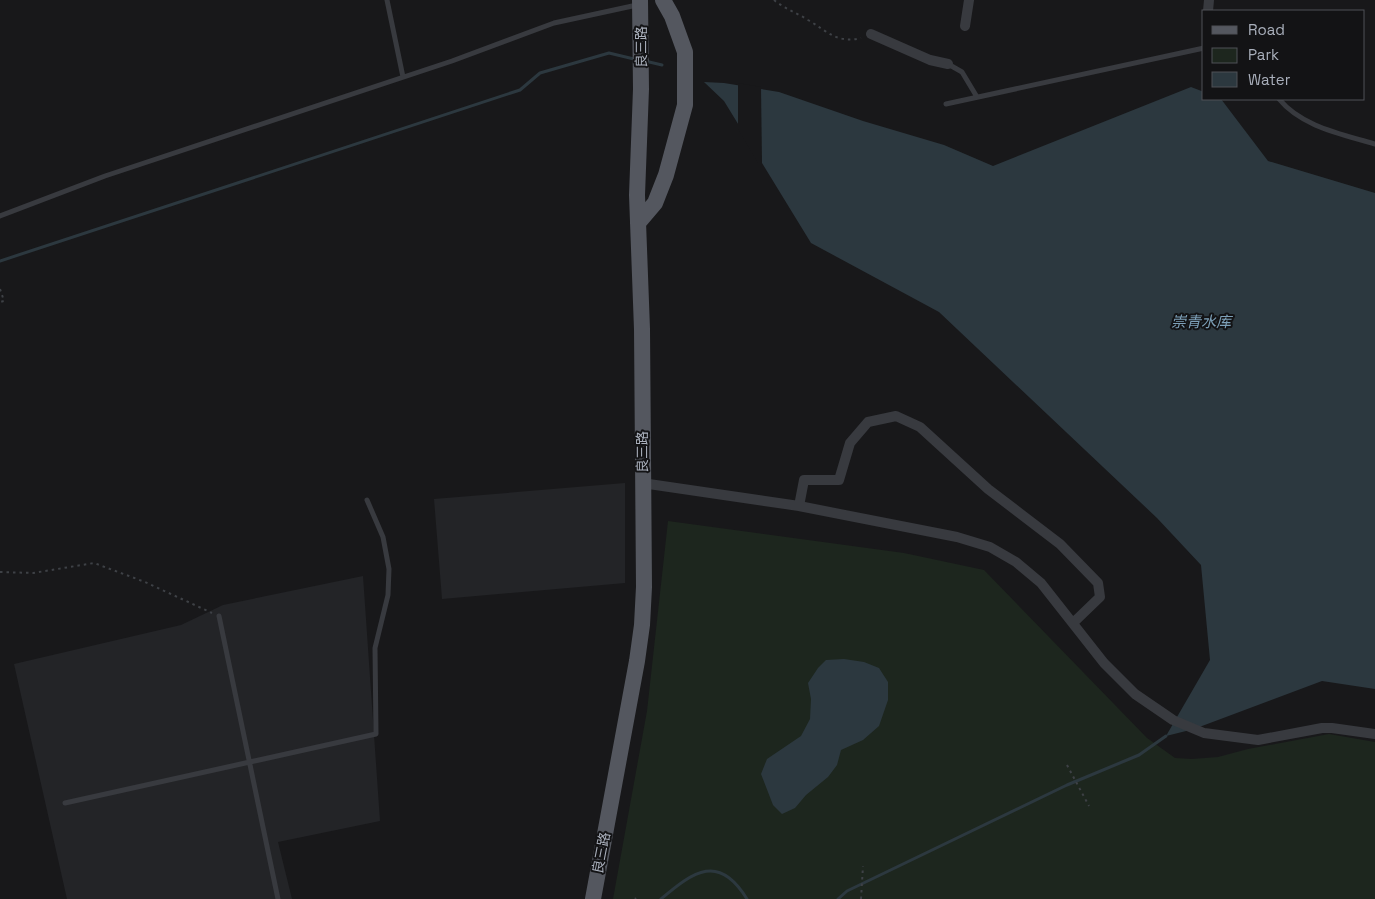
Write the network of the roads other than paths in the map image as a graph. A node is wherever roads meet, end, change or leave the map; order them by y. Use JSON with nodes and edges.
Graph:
{"nodes":[{"id":1,"x":386,"y":0,"type":"edge"},
{"id":2,"x":663,"y":0,"type":"edge"},
{"id":3,"x":969,"y":0,"type":"edge"},
{"id":4,"x":640,"y":2,"type":"edge"},
{"id":5,"x":965,"y":26,"type":"dead end"},
{"id":6,"x":870,"y":34,"type":"road end"},
{"id":7,"x":1202,"y":48,"type":"edge"},
{"id":8,"x":948,"y":64,"type":"joint"},
{"id":9,"x":403,"y":77,"type":"junction"},
{"id":10,"x":977,"y":97,"type":"junction"},
{"id":11,"x":1280,"y":100,"type":"edge"},
{"id":12,"x":946,"y":104,"type":"dead end"},
{"id":13,"x":1375,"y":144,"type":"edge"},
{"id":14,"x":0,"y":216,"type":"edge"},
{"id":15,"x":638,"y":223,"type":"junction"},
{"id":16,"x":642,"y":483,"type":"junction"},
{"id":17,"x":367,"y":500,"type":"dead end"},
{"id":18,"x":800,"y":506,"type":"junction"},
{"id":19,"x":219,"y":616,"type":"road end"},
{"id":20,"x":1073,"y":623,"type":"junction"},
{"id":21,"x":1375,"y":734,"type":"edge"},
{"id":22,"x":250,"y":762,"type":"junction"},
{"id":23,"x":65,"y":803,"type":"dead end"},
{"id":24,"x":278,"y":899,"type":"edge"},
{"id":25,"x":593,"y":899,"type":"edge"}],
"edges":[{"from":1,"to":9,"type":"lane"},
{"from":2,"to":15,"type":"main road"},
{"from":3,"to":5,"type":"street"},
{"from":4,"to":9,"type":"lane"},
{"from":4,"to":15,"type":"main road","name":"良三路"},
{"from":6,"to":8,"type":"street"},
{"from":7,"to":10,"type":"lane"},
{"from":8,"to":10,"type":"lane"},
{"from":9,"to":14,"type":"lane"},
{"from":10,"to":12,"type":"lane"},
{"from":11,"to":13,"type":"lane"},
{"from":15,"to":16,"type":"main road","name":"良三路"},
{"from":16,"to":18,"type":"street"},
{"from":16,"to":25,"type":"main road","name":"良三路"},
{"from":17,"to":22,"type":"lane"},
{"from":18,"to":20,"type":"street"},
{"from":18,"to":20,"type":"street"},
{"from":19,"to":22,"type":"lane"},
{"from":20,"to":21,"type":"street"},
{"from":22,"to":23,"type":"lane"},
{"from":22,"to":24,"type":"lane"}]}
